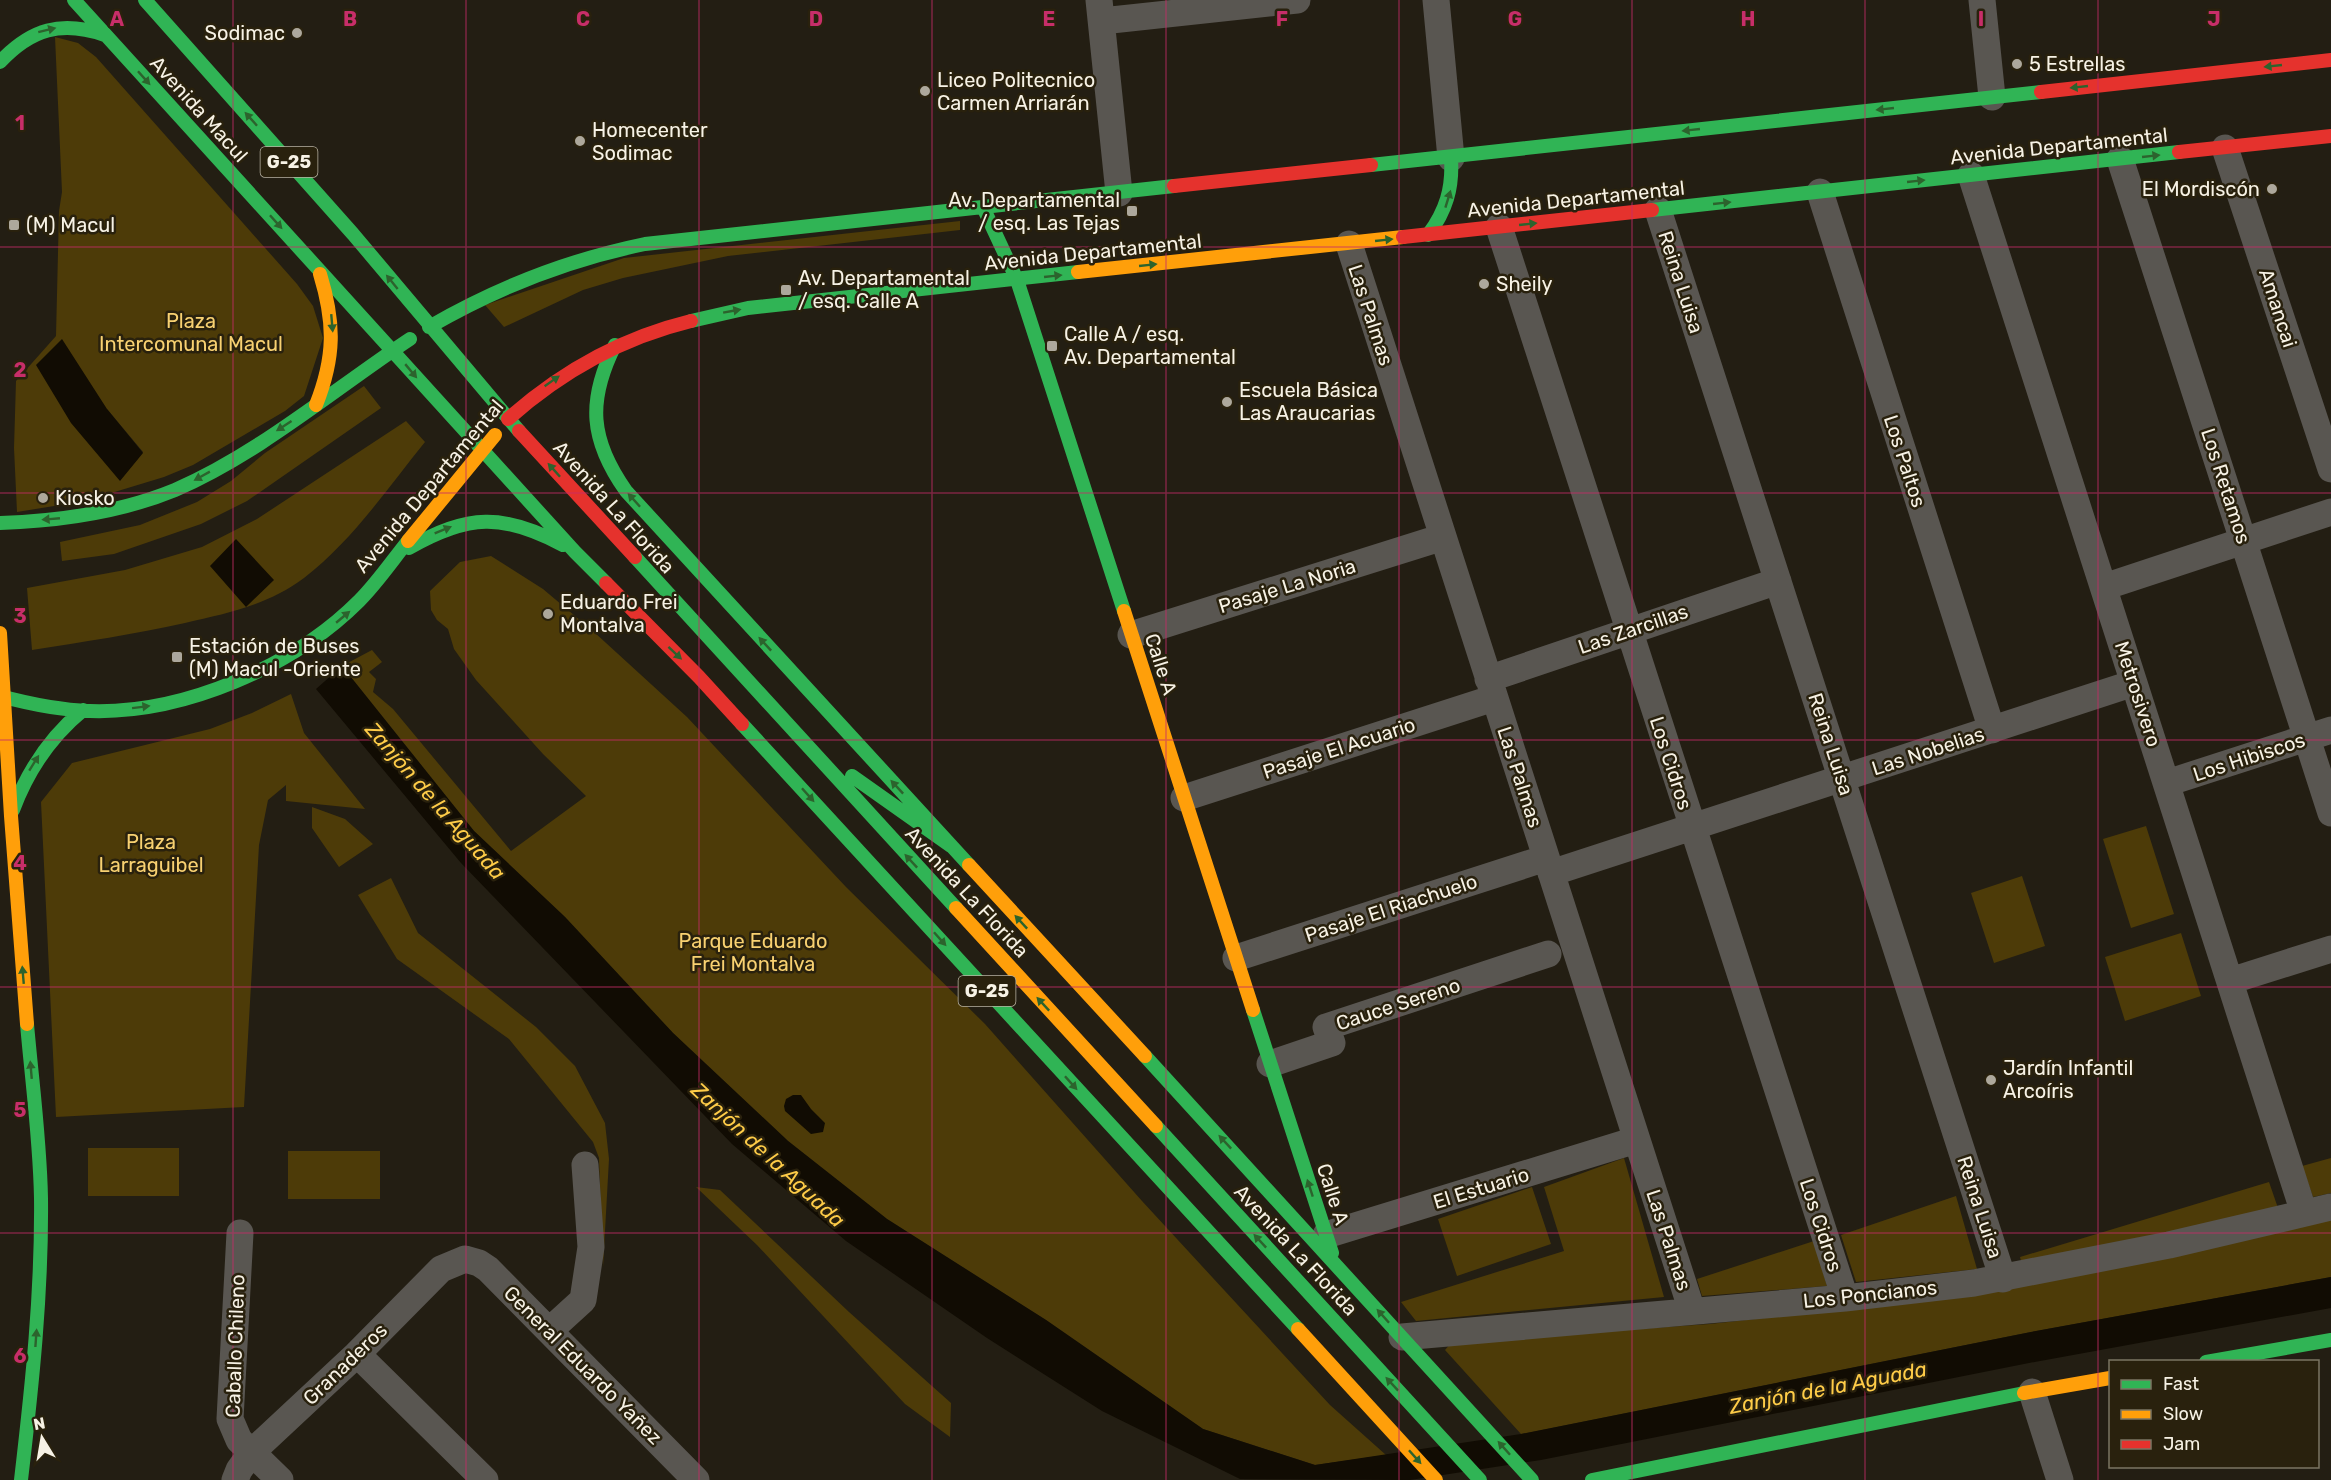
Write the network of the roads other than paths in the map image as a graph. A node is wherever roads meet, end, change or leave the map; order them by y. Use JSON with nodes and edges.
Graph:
{"nodes":[{"id":1,"x":74,"y":0,"type":"edge"},
{"id":2,"x":145,"y":0,"type":"edge"},
{"id":3,"x":1297,"y":0,"type":"edge"},
{"id":4,"x":1439,"y":0,"type":"edge"},
{"id":5,"x":1983,"y":0,"type":"edge"},
{"id":6,"x":1100,"y":10,"type":"edge"},
{"id":7,"x":105,"y":35,"type":"junction"},
{"id":8,"x":2331,"y":60,"type":"edge"},
{"id":9,"x":0,"y":62,"type":"edge"},
{"id":10,"x":1992,"y":97,"type":"junction"},
{"id":11,"x":2330,"y":140,"type":"edge"},
{"id":12,"x":2225,"y":148,"type":"junction"},
{"id":13,"x":1451,"y":158,"type":"junction"},
{"id":14,"x":2120,"y":159,"type":"junction"},
{"id":15,"x":1971,"y":175,"type":"junction"},
{"id":16,"x":1820,"y":192,"type":"junction"},
{"id":17,"x":1119,"y":193,"type":"junction"},
{"id":18,"x":983,"y":207,"type":"junction"},
{"id":19,"x":1658,"y":210,"type":"junction"},
{"id":20,"x":1499,"y":227,"type":"junction"},
{"id":21,"x":1428,"y":235,"type":"junction"},
{"id":22,"x":1349,"y":244,"type":"junction"},
{"id":23,"x":317,"y":267,"type":"junction"},
{"id":24,"x":1017,"y":280,"type":"junction"},
{"id":25,"x":429,"y":327,"type":"junction"},
{"id":26,"x":615,"y":345,"type":"junction"},
{"id":27,"x":393,"y":350,"type":"junction"},
{"id":28,"x":316,"y":405,"type":"junction"},
{"id":29,"x":508,"y":419,"type":"junction"},
{"id":30,"x":483,"y":452,"type":"junction"},
{"id":31,"x":2331,"y":469,"type":"edge"},
{"id":32,"x":2331,"y":512,"type":"edge"},
{"id":33,"x":0,"y":523,"type":"edge"},
{"id":34,"x":1443,"y":537,"type":"junction"},
{"id":35,"x":2244,"y":541,"type":"junction"},
{"id":36,"x":574,"y":552,"type":"junction"},
{"id":37,"x":393,"y":560,"type":"junction"},
{"id":38,"x":1778,"y":581,"type":"junction"},
{"id":39,"x":2104,"y":587,"type":"junction"},
{"id":40,"x":1629,"y":630,"type":"junction"},
{"id":41,"x":0,"y":633,"type":"edge"},
{"id":42,"x":1131,"y":635,"type":"junction"},
{"id":43,"x":2134,"y":683,"type":"junction"},
{"id":44,"x":1491,"y":688,"type":"junction"},
{"id":45,"x":2,"y":697,"type":"edge"},
{"id":46,"x":83,"y":711,"type":"junction"},
{"id":47,"x":1992,"y":730,"type":"junction"},
{"id":48,"x":2319,"y":734,"type":"edge"},
{"id":49,"x":799,"y":739,"type":"junction"},
{"id":50,"x":1842,"y":779,"type":"junction"},
{"id":51,"x":2167,"y":783,"type":"junction"},
{"id":52,"x":1184,"y":798,"type":"junction"},
{"id":53,"x":2331,"y":813,"type":"edge"},
{"id":54,"x":11,"y":816,"type":"junction"},
{"id":55,"x":1692,"y":827,"type":"junction"},
{"id":56,"x":951,"y":846,"type":"junction"},
{"id":57,"x":1548,"y":866,"type":"junction"},
{"id":58,"x":2331,"y":949,"type":"edge"},
{"id":59,"x":1548,"y":954,"type":"dead end"},
{"id":60,"x":1236,"y":958,"type":"junction"},
{"id":61,"x":2230,"y":981,"type":"junction"},
{"id":62,"x":1267,"y":1055,"type":"junction"},
{"id":63,"x":1294,"y":1136,"type":"junction"},
{"id":64,"x":1636,"y":1140,"type":"junction"},
{"id":65,"x":1286,"y":1153,"type":"dead end"},
{"id":66,"x":585,"y":1165,"type":"dead end"},
{"id":67,"x":1267,"y":1166,"type":"dead end"},
{"id":68,"x":1247,"y":1167,"type":"junction"},
{"id":69,"x":2331,"y":1207,"type":"edge"},
{"id":70,"x":2304,"y":1213,"type":"junction"},
{"id":71,"x":240,"y":1233,"type":"dead end"},
{"id":72,"x":1326,"y":1235,"type":"junction"},
{"id":73,"x":465,"y":1259,"type":"joint"},
{"id":74,"x":1335,"y":1263,"type":"junction"},
{"id":75,"x":2003,"y":1279,"type":"junction"},
{"id":76,"x":1845,"y":1298,"type":"junction"},
{"id":77,"x":1692,"y":1311,"type":"junction"},
{"id":78,"x":549,"y":1331,"type":"junction"},
{"id":79,"x":1402,"y":1337,"type":"junction"},
{"id":80,"x":2331,"y":1340,"type":"edge"},
{"id":81,"x":357,"y":1354,"type":"junction"},
{"id":82,"x":2217,"y":1360,"type":"edge"},
{"id":83,"x":2109,"y":1378,"type":"edge"},
{"id":84,"x":2032,"y":1392,"type":"junction"},
{"id":85,"x":252,"y":1452,"type":"junction"},
{"id":86,"x":1530,"y":1478,"type":"edge"},
{"id":87,"x":21,"y":1480,"type":"edge"},
{"id":88,"x":235,"y":1480,"type":"edge"},
{"id":89,"x":280,"y":1480,"type":"edge"},
{"id":90,"x":485,"y":1480,"type":"edge"},
{"id":91,"x":696,"y":1480,"type":"edge"},
{"id":92,"x":1436,"y":1480,"type":"edge"},
{"id":93,"x":1480,"y":1480,"type":"edge"},
{"id":94,"x":1592,"y":1480,"type":"edge"},
{"id":95,"x":2060,"y":1480,"type":"edge"}],
"edges":[{"from":1,"to":7,"type":"main road","name":"Avenida Macul","number":"G-25"},
{"from":25,"to":2,"type":"main road","name":"Avenida Macul","number":"G-25","one_way":true},
{"from":3,"to":6,"type":"street"},
{"from":4,"to":13,"type":"street"},
{"from":5,"to":10,"type":"street"},
{"from":6,"to":17,"type":"street"},
{"from":9,"to":7,"type":"main road","one_way":true},
{"from":7,"to":23,"type":"main road","name":"Avenida Macul","number":"G-25","one_way":true},
{"from":8,"to":10,"type":"main road","one_way":true},
{"from":10,"to":13,"type":"main road","one_way":true},
{"from":11,"to":12,"type":"main road","name":"Avenida Departamental"},
{"from":14,"to":12,"type":"main road","name":"Avenida Departamental","one_way":true},
{"from":12,"to":31,"type":"street","name":"Amancai"},
{"from":13,"to":17,"type":"main road"},
{"from":21,"to":13,"type":"main road","one_way":true},
{"from":14,"to":15,"type":"main road","name":"Avenida Departamental"},
{"from":14,"to":35,"type":"street","name":"Los Retamos"},
{"from":16,"to":15,"type":"main road","name":"Avenida Departamental","one_way":true},
{"from":15,"to":39,"type":"street","name":"Metrosivero"},
{"from":19,"to":16,"type":"main road","name":"Avenida Departamental","one_way":true},
{"from":16,"to":47,"type":"street","name":"Los Paltos"},
{"from":17,"to":18,"type":"main road"},
{"from":18,"to":24,"type":"main road","name":"Calle A"},
{"from":18,"to":25,"type":"main road"},
{"from":20,"to":19,"type":"main road","name":"Avenida Departamental","one_way":true},
{"from":19,"to":38,"type":"street","name":"Reina Luisa"},
{"from":20,"to":21,"type":"main road","name":"Avenida Departamental"},
{"from":20,"to":40,"type":"street","name":"Los Cidros"},
{"from":22,"to":21,"type":"main road","name":"Avenida Departamental","one_way":true},
{"from":24,"to":22,"type":"main road","name":"Avenida Departamental","one_way":true},
{"from":22,"to":34,"type":"street","name":"Las Palmas"},
{"from":23,"to":27,"type":"main road","name":"Avenida Macul","number":"G-25"},
{"from":23,"to":28,"type":"main road","one_way":true},
{"from":26,"to":24,"type":"main road","name":"Avenida Departamental","one_way":true},
{"from":24,"to":42,"type":"main road","name":"Calle A"},
{"from":25,"to":27,"type":"main road"},
{"from":25,"to":29,"type":"main road","name":"Avenida La Florida","number":"G-25"},
{"from":29,"to":26,"type":"main road","name":"Avenida Departamental","one_way":true},
{"from":56,"to":26,"type":"main road","name":"Avenida La Florida","one_way":true},
{"from":27,"to":28,"type":"main road"},
{"from":27,"to":30,"type":"main road","number":"G-25","one_way":true},
{"from":28,"to":33,"type":"main road","one_way":true},
{"from":29,"to":30,"type":"main road","name":"Avenida Departamental"},
{"from":49,"to":29,"type":"main road","name":"Avenida La Florida","number":"G-25","one_way":true},
{"from":30,"to":36,"type":"main road","number":"G-25"},
{"from":30,"to":37,"type":"main road","name":"Avenida Departamental"},
{"from":32,"to":35,"type":"street"},
{"from":34,"to":42,"type":"street","name":"Pasaje La Noria"},
{"from":34,"to":44,"type":"street","name":"Las Palmas"},
{"from":35,"to":39,"type":"street"},
{"from":35,"to":48,"type":"street","name":"Los Retamos"},
{"from":37,"to":36,"type":"main road","one_way":true},
{"from":36,"to":92,"type":"main road","number":"G-25","one_way":true},
{"from":46,"to":37,"type":"main road","name":"Avenida Departamental","one_way":true},
{"from":38,"to":40,"type":"street","name":"Las Zarcillas"},
{"from":38,"to":50,"type":"street","name":"Reina Luisa"},
{"from":39,"to":43,"type":"street","name":"Metrosivero"},
{"from":40,"to":44,"type":"street","name":"Las Zarcillas"},
{"from":40,"to":55,"type":"street","name":"Los Cidros"},
{"from":41,"to":45,"type":"main road"},
{"from":42,"to":52,"type":"main road","name":"Calle A"},
{"from":43,"to":47,"type":"street","name":"Las Nobelias"},
{"from":43,"to":51,"type":"street","name":"Metrosivero"},
{"from":44,"to":52,"type":"street","name":"Pasaje El Acuario"},
{"from":44,"to":57,"type":"street","name":"Las Palmas"},
{"from":45,"to":46,"type":"main road","name":"Avenida Departamental"},
{"from":45,"to":54,"type":"main road"},
{"from":54,"to":46,"type":"main road","one_way":true},
{"from":47,"to":50,"type":"street","name":"Las Nobelias"},
{"from":48,"to":51,"type":"street","name":"Los Hibiscos"},
{"from":48,"to":53,"type":"street","name":"Los Retamos"},
{"from":49,"to":56,"type":"main road"},
{"from":93,"to":49,"type":"main road","name":"Avenida La Florida","number":"G-25","one_way":true},
{"from":50,"to":55,"type":"street","name":"Las Nobelias"},
{"from":50,"to":75,"type":"street","name":"Reina Luisa"},
{"from":51,"to":61,"type":"street","name":"Metrosivero"},
{"from":52,"to":60,"type":"main road","name":"Calle A"},
{"from":87,"to":54,"type":"main road","one_way":true},
{"from":55,"to":57,"type":"street","name":"Las Nobelias"},
{"from":55,"to":76,"type":"street","name":"Los Cidros"},
{"from":68,"to":56,"type":"main road","name":"Avenida La Florida","one_way":true},
{"from":57,"to":60,"type":"street","name":"Pasaje El Riachuelo"},
{"from":57,"to":64,"type":"street","name":"Las Palmas"},
{"from":58,"to":61,"type":"street"},
{"from":59,"to":62,"type":"street","name":"Cauce Sereno"},
{"from":60,"to":62,"type":"main road","name":"Calle A"},
{"from":61,"to":70,"type":"street","name":"Metrosivero"},
{"from":62,"to":63,"type":"main road","name":"Calle A"},
{"from":63,"to":65,"type":"main road"},
{"from":72,"to":63,"type":"main road","name":"Calle A","one_way":true},
{"from":64,"to":72,"type":"street","name":"El Estuario"},
{"from":64,"to":77,"type":"street","name":"Las Palmas"},
{"from":66,"to":78,"type":"street"},
{"from":67,"to":68,"type":"main road"},
{"from":68,"to":74,"type":"main road","name":"Avenida La Florida"},
{"from":69,"to":70,"type":"street","name":"Los Poncianos"},
{"from":70,"to":75,"type":"street","name":"Los Poncianos"},
{"from":71,"to":85,"type":"street","name":"Caballo Chileno"},
{"from":72,"to":74,"type":"main road","name":"Calle A"},
{"from":73,"to":78,"type":"street","name":"General Eduardo Yañez"},
{"from":73,"to":81,"type":"street","name":"Granaderos"},
{"from":79,"to":74,"type":"main road","name":"Avenida La Florida","one_way":true},
{"from":75,"to":76,"type":"street","name":"Los Poncianos"},
{"from":76,"to":77,"type":"street","name":"Los Poncianos"},
{"from":77,"to":79,"type":"street","name":"Los Poncianos"},
{"from":78,"to":91,"type":"street","name":"General Eduardo Yañez"},
{"from":86,"to":79,"type":"main road","name":"Avenida La Florida","one_way":true},
{"from":80,"to":82,"type":"main road"},
{"from":81,"to":85,"type":"street","name":"Granaderos"},
{"from":81,"to":90,"type":"street"},
{"from":83,"to":84,"type":"main road"},
{"from":84,"to":94,"type":"main road"},
{"from":84,"to":95,"type":"street"},
{"from":85,"to":88,"type":"street","name":"Granaderos"},
{"from":85,"to":89,"type":"street","name":"Caballo Chileno"}]}
